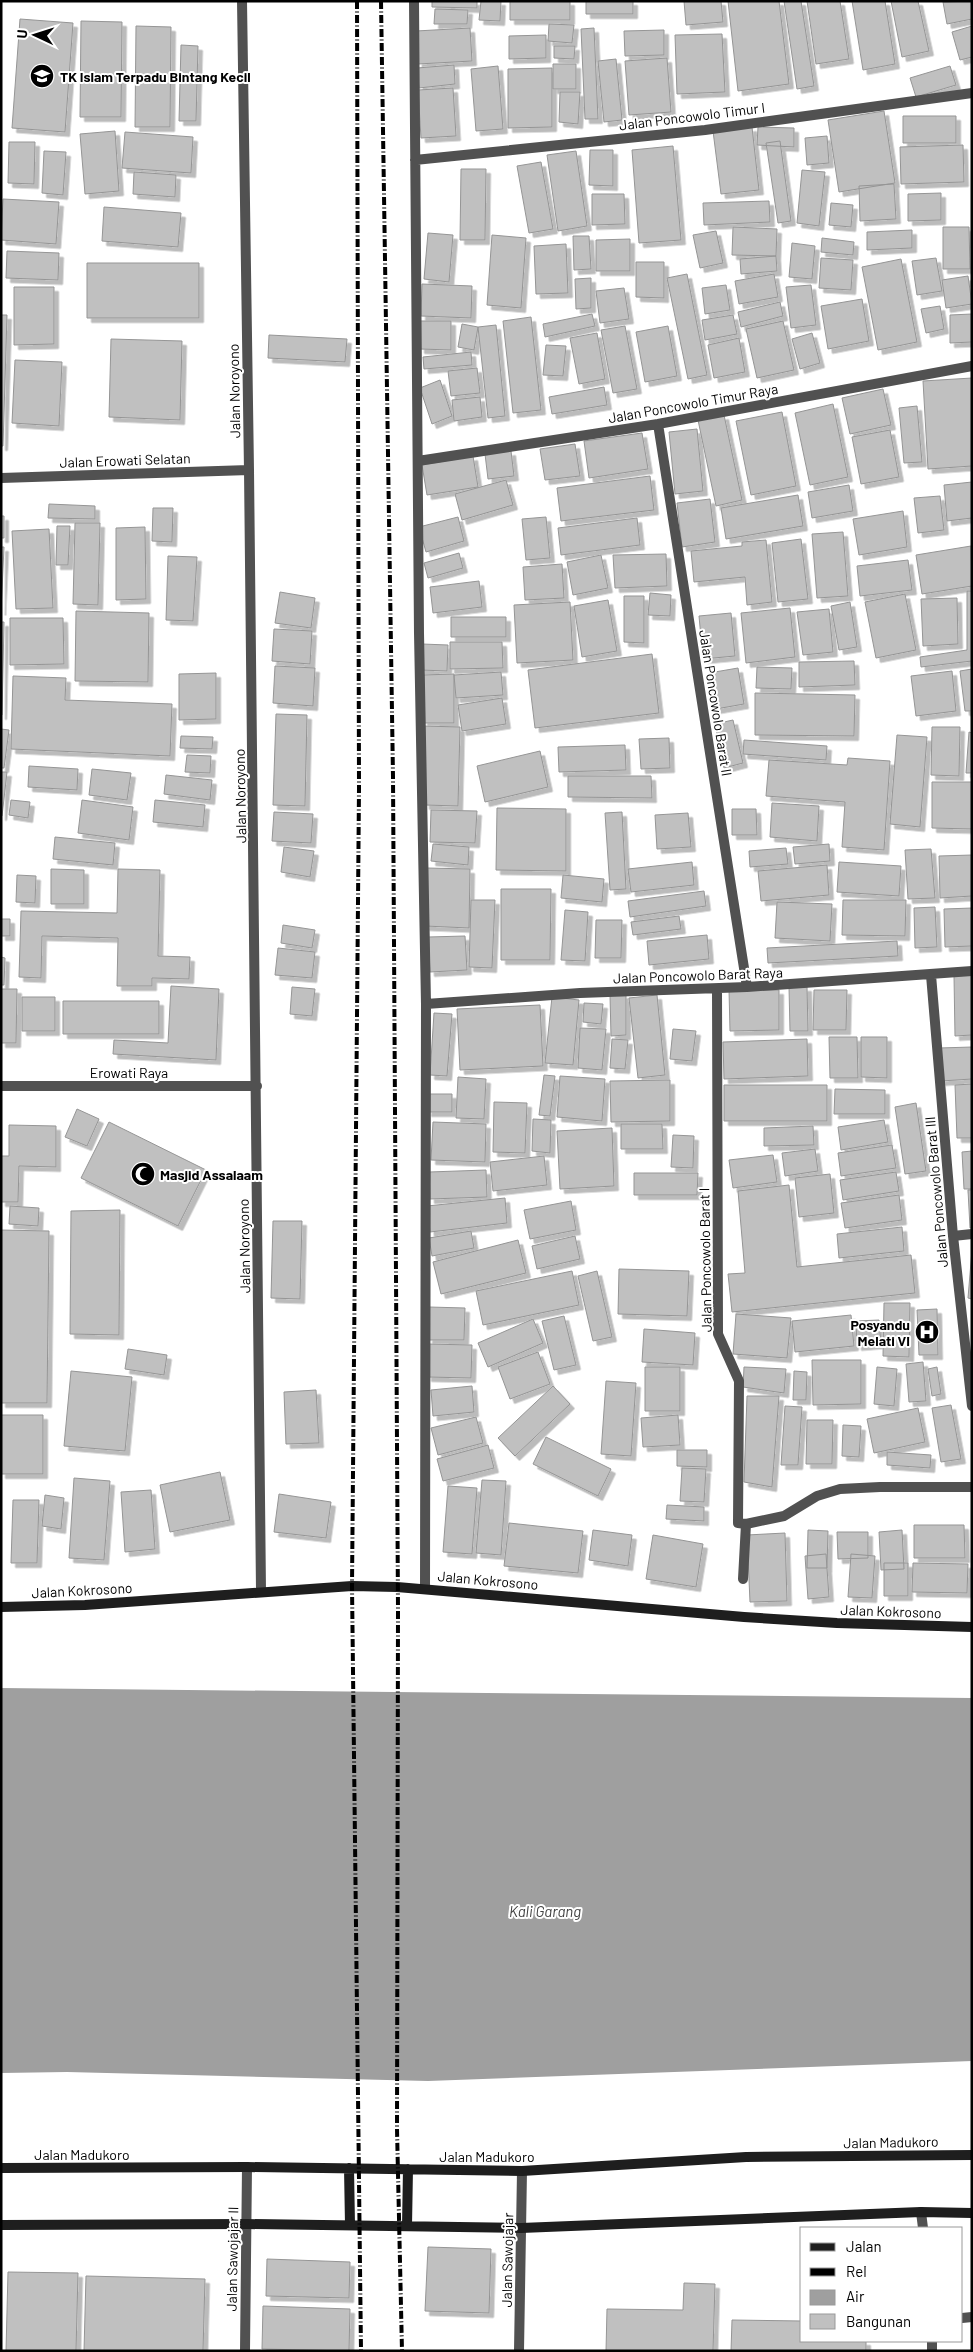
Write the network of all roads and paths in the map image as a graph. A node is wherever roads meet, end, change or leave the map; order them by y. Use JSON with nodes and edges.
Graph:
{"nodes":[{"id":1,"x":242,"y":1,"type":"edge"},
{"id":2,"x":414,"y":1,"type":"edge"},
{"id":3,"x":972,"y":93,"type":"edge"},
{"id":4,"x":415,"y":160,"type":"junction"},
{"id":5,"x":972,"y":366,"type":"edge"},
{"id":6,"x":658,"y":424,"type":"junction"},
{"id":7,"x":418,"y":461,"type":"junction"},
{"id":8,"x":249,"y":470,"type":"junction"},
{"id":9,"x":1,"y":478,"type":"edge"},
{"id":10,"x":972,"y":971,"type":"edge"},
{"id":11,"x":932,"y":975,"type":"junction"},
{"id":12,"x":747,"y":988,"type":"junction"},
{"id":13,"x":717,"y":989,"type":"junction"},
{"id":14,"x":426,"y":1004,"type":"junction"},
{"id":15,"x":1,"y":1086,"type":"edge"},
{"id":16,"x":257,"y":1086,"type":"junction"},
{"id":17,"x":972,"y":1234,"type":"edge"},
{"id":18,"x":952,"y":1236,"type":"junction"},
{"id":19,"x":972,"y":1406,"type":"edge"},
{"id":20,"x":972,"y":1487,"type":"edge"},
{"id":21,"x":746,"y":1524,"type":"junction"},
{"id":22,"x":743,"y":1579,"type":"dead end"},
{"id":23,"x":425,"y":1588,"type":"junction"},
{"id":24,"x":261,"y":1591,"type":"junction"},
{"id":25,"x":1,"y":1607,"type":"edge"},
{"id":26,"x":972,"y":1627,"type":"edge"},
{"id":27,"x":972,"y":2155,"type":"edge"},
{"id":28,"x":247,"y":2167,"type":"junction"},
{"id":29,"x":1,"y":2168,"type":"edge"},
{"id":30,"x":350,"y":2168,"type":"junction"},
{"id":31,"x":408,"y":2169,"type":"junction"},
{"id":32,"x":522,"y":2171,"type":"junction"},
{"id":33,"x":921,"y":2212,"type":"junction"},
{"id":34,"x":972,"y":2212,"type":"edge"},
{"id":35,"x":247,"y":2224,"type":"junction"},
{"id":36,"x":1,"y":2225,"type":"edge"},
{"id":37,"x":350,"y":2225,"type":"junction"},
{"id":38,"x":407,"y":2226,"type":"junction"},
{"id":39,"x":923,"y":2227,"type":"edge"},
{"id":40,"x":521,"y":2228,"type":"junction"},
{"id":41,"x":245,"y":2351,"type":"edge"},
{"id":42,"x":519,"y":2351,"type":"edge"}],
"edges":[{"from":1,"to":8,"type":"street","name":"Jalan Noroyono"},
{"from":2,"to":4,"type":"street"},
{"from":3,"to":4,"type":"street","name":"Jalan Poncowolo Timur I"},
{"from":4,"to":7,"type":"street"},
{"from":5,"to":6,"type":"street","name":"Jalan Poncowolo Timur Raya"},
{"from":6,"to":7,"type":"street","name":"Jalan Poncowolo Timur Raya"},
{"from":6,"to":12,"type":"street","name":"Jalan Poncowolo Barat II"},
{"from":7,"to":14,"type":"street"},
{"from":8,"to":9,"type":"street","name":"Jalan Erowati Selatan"},
{"from":8,"to":16,"type":"street","name":"Jalan Noroyono"},
{"from":10,"to":11,"type":"street","name":"Jalan Poncowolo Barat Raya"},
{"from":11,"to":12,"type":"street","name":"Jalan Poncowolo Barat Raya"},
{"from":11,"to":18,"type":"street","name":"Jalan Poncowolo Barat III"},
{"from":12,"to":13,"type":"street","name":"Jalan Poncowolo Barat Raya"},
{"from":13,"to":14,"type":"street","name":"Jalan Poncowolo Barat Raya"},
{"from":13,"to":21,"type":"street","name":"Jalan Poncowolo Barat I"},
{"from":14,"to":23,"type":"street"},
{"from":15,"to":16,"type":"street","name":"Erowati Raya"},
{"from":16,"to":24,"type":"street","name":"Jalan Noroyono"},
{"from":17,"to":18,"type":"street"},
{"from":18,"to":19,"type":"street","name":"Jalan Poncowolo Barat III"},
{"from":20,"to":21,"type":"street"},
{"from":21,"to":22,"type":"street","name":"Jalan Poncowolo Barat I"},
{"from":23,"to":24,"type":"street","name":"Jalan Kokrosono"},
{"from":23,"to":26,"type":"street","name":"Jalan Kokrosono"},
{"from":24,"to":25,"type":"street","name":"Jalan Kokrosono"},
{"from":27,"to":32,"type":"street","name":"Jalan Madukoro"},
{"from":28,"to":29,"type":"street","name":"Jalan Madukoro"},
{"from":28,"to":30,"type":"street","name":"Jalan Madukoro"},
{"from":28,"to":35,"type":"street","name":"Jalan Sawojajar II"},
{"from":30,"to":31,"type":"street","name":"Jalan Madukoro"},
{"from":30,"to":37,"type":"street"},
{"from":31,"to":32,"type":"street","name":"Jalan Madukoro"},
{"from":31,"to":38,"type":"street"},
{"from":32,"to":40,"type":"street","name":"Jalan Sawojajar"},
{"from":33,"to":34,"type":"street"},
{"from":33,"to":39,"type":"street"},
{"from":33,"to":40,"type":"street"},
{"from":35,"to":36,"type":"street"},
{"from":35,"to":37,"type":"street"},
{"from":35,"to":41,"type":"street","name":"Jalan Sawojajar II"},
{"from":37,"to":38,"type":"street"},
{"from":38,"to":40,"type":"street"},
{"from":40,"to":42,"type":"street","name":"Jalan Sawojajar"}]}
